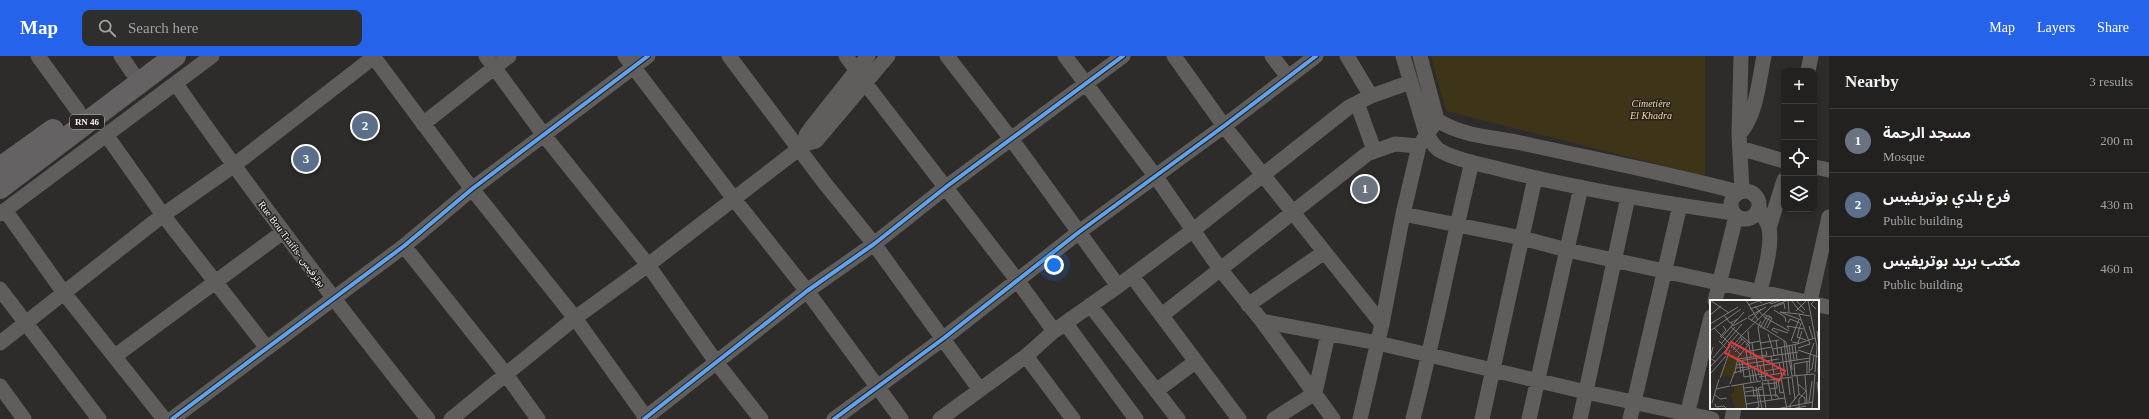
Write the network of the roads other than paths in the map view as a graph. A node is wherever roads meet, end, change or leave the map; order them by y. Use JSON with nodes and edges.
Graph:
{"nodes":[{"id":1,"x":38,"y":56,"type":"edge"},
{"id":2,"x":154,"y":56,"type":"edge"},
{"id":3,"x":175,"y":56,"type":"edge"},
{"id":4,"x":212,"y":56,"type":"edge"},
{"id":5,"x":374,"y":56,"type":"edge"},
{"id":6,"x":509,"y":56,"type":"edge"},
{"id":7,"x":648,"y":56,"type":"edge"},
{"id":8,"x":729,"y":56,"type":"edge"},
{"id":9,"x":846,"y":56,"type":"edge"},
{"id":10,"x":868,"y":56,"type":"edge"},
{"id":11,"x":888,"y":56,"type":"edge"},
{"id":12,"x":947,"y":56,"type":"edge"},
{"id":13,"x":1065,"y":56,"type":"edge"},
{"id":14,"x":1123,"y":56,"type":"edge"},
{"id":15,"x":1174,"y":56,"type":"edge"},
{"id":16,"x":1272,"y":56,"type":"edge"},
{"id":17,"x":1316,"y":56,"type":"edge"},
{"id":18,"x":1347,"y":56,"type":"edge"},
{"id":19,"x":1403,"y":56,"type":"edge"},
{"id":20,"x":1420,"y":56,"type":"edge"},
{"id":21,"x":1741,"y":56,"type":"edge"},
{"id":22,"x":1764,"y":56,"type":"edge"},
{"id":23,"x":1811,"y":56,"type":"edge"},
{"id":24,"x":490,"y":62,"type":"edge"},
{"id":25,"x":629,"y":62,"type":"edge"},
{"id":26,"x":126,"y":64,"type":"edge"},
{"id":27,"x":1809,"y":68,"type":"edge"},
{"id":28,"x":856,"y":70,"type":"junction"},
{"id":29,"x":1288,"y":77,"type":"junction"},
{"id":30,"x":1410,"y":82,"type":"junction"},
{"id":31,"x":865,"y":83,"type":"junction"},
{"id":32,"x":1086,"y":83,"type":"junction"},
{"id":33,"x":176,"y":84,"type":"junction"},
{"id":34,"x":1364,"y":99,"type":"junction"},
{"id":35,"x":78,"y":111,"type":"junction"},
{"id":36,"x":1437,"y":120,"type":"junction"},
{"id":37,"x":423,"y":124,"type":"junction"},
{"id":38,"x":1224,"y":126,"type":"junction"},
{"id":39,"x":543,"y":134,"type":"junction"},
{"id":40,"x":107,"y":136,"type":"junction"},
{"id":41,"x":1423,"y":139,"type":"junction"},
{"id":42,"x":1012,"y":140,"type":"junction"},
{"id":43,"x":802,"y":146,"type":"junction"},
{"id":44,"x":1740,"y":146,"type":"junction"},
{"id":45,"x":1374,"y":150,"type":"junction"},
{"id":46,"x":1781,"y":160,"type":"edge"},
{"id":47,"x":1472,"y":162,"type":"junction"},
{"id":48,"x":233,"y":166,"type":"junction"},
{"id":49,"x":0,"y":168,"type":"edge"},
{"id":50,"x":1817,"y":168,"type":"edge"},
{"id":51,"x":1829,"y":170,"type":"edge"},
{"id":52,"x":1263,"y":175,"type":"junction"},
{"id":53,"x":1156,"y":177,"type":"junction"},
{"id":54,"x":1535,"y":178,"type":"junction"},
{"id":55,"x":946,"y":187,"type":"junction"},
{"id":56,"x":1581,"y":187,"type":"junction"},
{"id":57,"x":0,"y":188,"type":"edge"},
{"id":58,"x":472,"y":189,"type":"junction"},
{"id":59,"x":1781,"y":190,"type":"edge"},
{"id":60,"x":1745,"y":192,"type":"junction"},
{"id":61,"x":1628,"y":197,"type":"junction"},
{"id":62,"x":734,"y":200,"type":"junction"},
{"id":63,"x":1680,"y":205,"type":"junction"},
{"id":64,"x":1758,"y":209,"type":"junction"},
{"id":65,"x":2,"y":212,"type":"edge"},
{"id":66,"x":1294,"y":213,"type":"junction"},
{"id":67,"x":1403,"y":214,"type":"junction"},
{"id":68,"x":1734,"y":214,"type":"junction"},
{"id":69,"x":163,"y":215,"type":"junction"},
{"id":70,"x":1829,"y":217,"type":"edge"},
{"id":71,"x":1457,"y":224,"type":"junction"},
{"id":72,"x":1769,"y":228,"type":"junction"},
{"id":73,"x":1192,"y":231,"type":"junction"},
{"id":74,"x":283,"y":232,"type":"junction"},
{"id":75,"x":1079,"y":232,"type":"junction"},
{"id":76,"x":1522,"y":238,"type":"junction"},
{"id":77,"x":874,"y":244,"type":"junction"},
{"id":78,"x":404,"y":246,"type":"junction"},
{"id":79,"x":1567,"y":250,"type":"junction"},
{"id":80,"x":1323,"y":252,"type":"junction"},
{"id":81,"x":1616,"y":260,"type":"junction"},
{"id":82,"x":648,"y":265,"type":"junction"},
{"id":83,"x":1220,"y":269,"type":"junction"},
{"id":84,"x":1665,"y":271,"type":"junction"},
{"id":85,"x":1132,"y":276,"type":"junction"},
{"id":86,"x":1017,"y":280,"type":"junction"},
{"id":87,"x":216,"y":282,"type":"junction"},
{"id":88,"x":1719,"y":282,"type":"junction"},
{"id":89,"x":1118,"y":286,"type":"junction"},
{"id":90,"x":0,"y":289,"type":"edge"},
{"id":91,"x":807,"y":291,"type":"junction"},
{"id":92,"x":64,"y":293,"type":"junction"},
{"id":93,"x":1759,"y":296,"type":"edge"},
{"id":94,"x":333,"y":299,"type":"junction"},
{"id":95,"x":1715,"y":300,"type":"edge"},
{"id":96,"x":1793,"y":300,"type":"edge"},
{"id":97,"x":1810,"y":300,"type":"edge"},
{"id":98,"x":1090,"y":305,"type":"junction"},
{"id":99,"x":1248,"y":305,"type":"junction"},
{"id":100,"x":1819,"y":305,"type":"edge"},
{"id":101,"x":1829,"y":307,"type":"edge"},
{"id":102,"x":1162,"y":316,"type":"junction"},
{"id":103,"x":575,"y":318,"type":"junction"},
{"id":104,"x":1262,"y":321,"type":"junction"},
{"id":105,"x":1710,"y":321,"type":"edge"},
{"id":106,"x":27,"y":322,"type":"junction"},
{"id":107,"x":1382,"y":324,"type":"junction"},
{"id":108,"x":1060,"y":327,"type":"junction"},
{"id":109,"x":1328,"y":334,"type":"junction"},
{"id":110,"x":944,"y":338,"type":"junction"},
{"id":111,"x":0,"y":343,"type":"edge"},
{"id":112,"x":1378,"y":343,"type":"junction"},
{"id":113,"x":267,"y":348,"type":"junction"},
{"id":114,"x":1430,"y":355,"type":"junction"},
{"id":115,"x":115,"y":356,"type":"junction"},
{"id":116,"x":1026,"y":356,"type":"junction"},
{"id":117,"x":716,"y":362,"type":"junction"},
{"id":118,"x":1195,"y":362,"type":"junction"},
{"id":119,"x":1493,"y":370,"type":"junction"},
{"id":120,"x":505,"y":373,"type":"junction"},
{"id":121,"x":1538,"y":380,"type":"junction"},
{"id":122,"x":0,"y":386,"type":"edge"},
{"id":123,"x":878,"y":388,"type":"junction"},
{"id":124,"x":980,"y":390,"type":"junction"},
{"id":125,"x":1156,"y":391,"type":"junction"},
{"id":126,"x":1586,"y":392,"type":"junction"},
{"id":127,"x":1315,"y":393,"type":"junction"},
{"id":128,"x":1634,"y":402,"type":"junction"},
{"id":129,"x":1734,"y":409,"type":"edge"},
{"id":130,"x":958,"y":414,"type":"edge"},
{"id":131,"x":1687,"y":417,"type":"edge"},
{"id":132,"x":24,"y":419,"type":"edge"},
{"id":133,"x":99,"y":419,"type":"edge"},
{"id":134,"x":164,"y":419,"type":"edge"},
{"id":135,"x":172,"y":419,"type":"edge"},
{"id":136,"x":428,"y":419,"type":"edge"},
{"id":137,"x":451,"y":419,"type":"edge"},
{"id":138,"x":538,"y":419,"type":"edge"},
{"id":139,"x":645,"y":419,"type":"edge"},
{"id":140,"x":761,"y":419,"type":"edge"},
{"id":141,"x":834,"y":419,"type":"edge"},
{"id":142,"x":901,"y":419,"type":"edge"},
{"id":143,"x":940,"y":419,"type":"edge"},
{"id":144,"x":1073,"y":419,"type":"edge"},
{"id":145,"x":1136,"y":419,"type":"edge"},
{"id":146,"x":1178,"y":419,"type":"edge"},
{"id":147,"x":1239,"y":419,"type":"edge"},
{"id":148,"x":1274,"y":419,"type":"edge"},
{"id":149,"x":1333,"y":419,"type":"edge"},
{"id":150,"x":1360,"y":419,"type":"edge"},
{"id":151,"x":1413,"y":419,"type":"edge"},
{"id":152,"x":1482,"y":419,"type":"edge"},
{"id":153,"x":1529,"y":419,"type":"edge"},
{"id":154,"x":1580,"y":419,"type":"edge"},
{"id":155,"x":1630,"y":419,"type":"edge"},
{"id":156,"x":1712,"y":419,"type":"edge"},
{"id":157,"x":1732,"y":419,"type":"edge"}],
"edges":[{"from":1,"to":35,"type":"street"},
{"from":2,"to":26,"type":"highway","number":"RN 46"},
{"from":3,"to":57,"type":"highway","number":"RN 46"},
{"from":4,"to":33,"type":"street"},
{"from":5,"to":37,"type":"street"},
{"from":5,"to":48,"type":"street"},
{"from":6,"to":24,"type":"street"},
{"from":7,"to":25,"type":"street"},
{"from":8,"to":43,"type":"street"},
{"from":9,"to":28,"type":"street"},
{"from":10,"to":28,"type":"street"},
{"from":11,"to":31,"type":"street"},
{"from":12,"to":42,"type":"street"},
{"from":13,"to":32,"type":"street"},
{"from":14,"to":32,"type":"street"},
{"from":15,"to":38,"type":"street"},
{"from":16,"to":29,"type":"street"},
{"from":17,"to":29,"type":"street"},
{"from":18,"to":34,"type":"street"},
{"from":19,"to":30,"type":"street"},
{"from":20,"to":36,"type":"street"},
{"from":21,"to":44,"type":"street"},
{"from":22,"to":44,"type":"street"},
{"from":23,"to":27,"type":"street"},
{"from":24,"to":37,"type":"street"},
{"from":24,"to":39,"type":"street"},
{"from":25,"to":39,"type":"street"},
{"from":25,"to":62,"type":"street"},
{"from":26,"to":35,"type":"highway","number":"RN 46"},
{"from":28,"to":43,"type":"street"},
{"from":29,"to":38,"type":"street"},
{"from":30,"to":34,"type":"street"},
{"from":30,"to":41,"type":"street"},
{"from":31,"to":43,"type":"street"},
{"from":31,"to":55,"type":"street"},
{"from":32,"to":42,"type":"street"},
{"from":32,"to":53,"type":"street"},
{"from":33,"to":40,"type":"street"},
{"from":33,"to":48,"type":"street","name":"Rue Bou Traifis- بوترفيس"},
{"from":34,"to":45,"type":"street"},
{"from":34,"to":52,"type":"street"},
{"from":35,"to":49,"type":"highway","number":"RN 46"},
{"from":36,"to":41,"type":"street"},
{"from":36,"to":60,"type":"street"},
{"from":37,"to":58,"type":"street"},
{"from":38,"to":52,"type":"street"},
{"from":38,"to":53,"type":"street"},
{"from":39,"to":58,"type":"street"},
{"from":39,"to":82,"type":"street"},
{"from":40,"to":65,"type":"street"},
{"from":40,"to":69,"type":"street"},
{"from":41,"to":45,"type":"street"},
{"from":41,"to":47,"type":"street"},
{"from":41,"to":67,"type":"street"},
{"from":42,"to":55,"type":"street"},
{"from":42,"to":75,"type":"street"},
{"from":43,"to":62,"type":"street"},
{"from":43,"to":77,"type":"street"},
{"from":44,"to":46,"type":"street"},
{"from":44,"to":60,"type":"street"},
{"from":45,"to":66,"type":"street"},
{"from":47,"to":54,"type":"street"},
{"from":47,"to":71,"type":"street"},
{"from":48,"to":69,"type":"street"},
{"from":48,"to":74,"type":"street","name":"Rue Bou Traifis- بوترفيس"},
{"from":50,"to":51,"type":"street"},
{"from":52,"to":66,"type":"street"},
{"from":52,"to":73,"type":"street"},
{"from":53,"to":73,"type":"street"},
{"from":53,"to":75,"type":"street"},
{"from":54,"to":56,"type":"street"},
{"from":54,"to":76,"type":"street"},
{"from":55,"to":77,"type":"street"},
{"from":55,"to":86,"type":"street"},
{"from":56,"to":61,"type":"street"},
{"from":56,"to":79,"type":"street"},
{"from":58,"to":78,"type":"street"},
{"from":58,"to":103,"type":"street"},
{"from":59,"to":72,"type":"street"},
{"from":60,"to":64,"type":"street"},
{"from":60,"to":68,"type":"street"},
{"from":61,"to":63,"type":"street"},
{"from":61,"to":81,"type":"street"},
{"from":62,"to":82,"type":"street"},
{"from":62,"to":91,"type":"street"},
{"from":63,"to":68,"type":"street"},
{"from":63,"to":84,"type":"street"},
{"from":64,"to":68,"type":"street"},
{"from":64,"to":72,"type":"street"},
{"from":65,"to":92,"type":"street"},
{"from":66,"to":80,"type":"street"},
{"from":66,"to":83,"type":"street"},
{"from":67,"to":71,"type":"street"},
{"from":67,"to":107,"type":"street"},
{"from":68,"to":88,"type":"street"},
{"from":69,"to":87,"type":"street"},
{"from":69,"to":92,"type":"street"},
{"from":70,"to":97,"type":"street"},
{"from":71,"to":76,"type":"street"},
{"from":71,"to":114,"type":"street"},
{"from":72,"to":93,"type":"street"},
{"from":73,"to":83,"type":"street"},
{"from":73,"to":85,"type":"street"},
{"from":74,"to":87,"type":"street"},
{"from":74,"to":94,"type":"street","name":"Rue Bou Traifis- بوترفيس"},
{"from":75,"to":86,"type":"street"},
{"from":75,"to":89,"type":"street"},
{"from":76,"to":79,"type":"street"},
{"from":76,"to":119,"type":"street"},
{"from":77,"to":91,"type":"street"},
{"from":77,"to":110,"type":"street"},
{"from":78,"to":94,"type":"street"},
{"from":78,"to":120,"type":"street"},
{"from":79,"to":81,"type":"street"},
{"from":79,"to":121,"type":"street"},
{"from":80,"to":99,"type":"street"},
{"from":80,"to":107,"type":"street"},
{"from":81,"to":84,"type":"street"},
{"from":81,"to":126,"type":"street"},
{"from":82,"to":103,"type":"street"},
{"from":82,"to":117,"type":"street"},
{"from":83,"to":99,"type":"street"},
{"from":83,"to":102,"type":"street"},
{"from":84,"to":88,"type":"street"},
{"from":84,"to":128,"type":"street"},
{"from":85,"to":89,"type":"street"},
{"from":85,"to":102,"type":"street"},
{"from":86,"to":108,"type":"street"},
{"from":86,"to":110,"type":"street"},
{"from":87,"to":113,"type":"street"},
{"from":87,"to":115,"type":"street"},
{"from":88,"to":93,"type":"street"},
{"from":88,"to":95,"type":"street"},
{"from":89,"to":98,"type":"street"},
{"from":90,"to":106,"type":"street"},
{"from":91,"to":117,"type":"street"},
{"from":91,"to":123,"type":"street"},
{"from":92,"to":106,"type":"street"},
{"from":92,"to":115,"type":"street"},
{"from":93,"to":96,"type":"street"},
{"from":94,"to":113,"type":"street"},
{"from":94,"to":136,"type":"street","name":"Rue Bou Traifis- بوترفيس"},
{"from":98,"to":108,"type":"street"},
{"from":98,"to":125,"type":"street"},
{"from":99,"to":104,"type":"street"},
{"from":100,"to":101,"type":"street"},
{"from":102,"to":118,"type":"street"},
{"from":103,"to":120,"type":"street"},
{"from":103,"to":139,"type":"street"},
{"from":104,"to":109,"type":"street"},
{"from":104,"to":127,"type":"street"},
{"from":105,"to":131,"type":"street"},
{"from":106,"to":111,"type":"street"},
{"from":106,"to":133,"type":"street"},
{"from":107,"to":112,"type":"street"},
{"from":108,"to":116,"type":"street"},
{"from":108,"to":145,"type":"street"},
{"from":109,"to":112,"type":"street"},
{"from":109,"to":127,"type":"street"},
{"from":110,"to":123,"type":"street"},
{"from":110,"to":124,"type":"street"},
{"from":112,"to":114,"type":"street"},
{"from":112,"to":150,"type":"street"},
{"from":113,"to":135,"type":"street"},
{"from":114,"to":119,"type":"street"},
{"from":114,"to":151,"type":"street"},
{"from":115,"to":134,"type":"street"},
{"from":116,"to":124,"type":"street"},
{"from":116,"to":144,"type":"street"},
{"from":117,"to":139,"type":"street"},
{"from":117,"to":140,"type":"street"},
{"from":118,"to":125,"type":"street"},
{"from":118,"to":147,"type":"street"},
{"from":119,"to":121,"type":"street"},
{"from":119,"to":152,"type":"street"},
{"from":120,"to":137,"type":"street"},
{"from":120,"to":138,"type":"street"},
{"from":121,"to":126,"type":"street"},
{"from":121,"to":153,"type":"street"},
{"from":122,"to":132,"type":"street"},
{"from":123,"to":141,"type":"street"},
{"from":123,"to":142,"type":"street"},
{"from":124,"to":130,"type":"street"},
{"from":125,"to":146,"type":"street"},
{"from":126,"to":128,"type":"street"},
{"from":126,"to":154,"type":"street"},
{"from":127,"to":148,"type":"street"},
{"from":127,"to":149,"type":"street"},
{"from":128,"to":131,"type":"street"},
{"from":128,"to":155,"type":"street"},
{"from":129,"to":157,"type":"street"},
{"from":130,"to":143,"type":"street"},
{"from":131,"to":156,"type":"street"}]}
